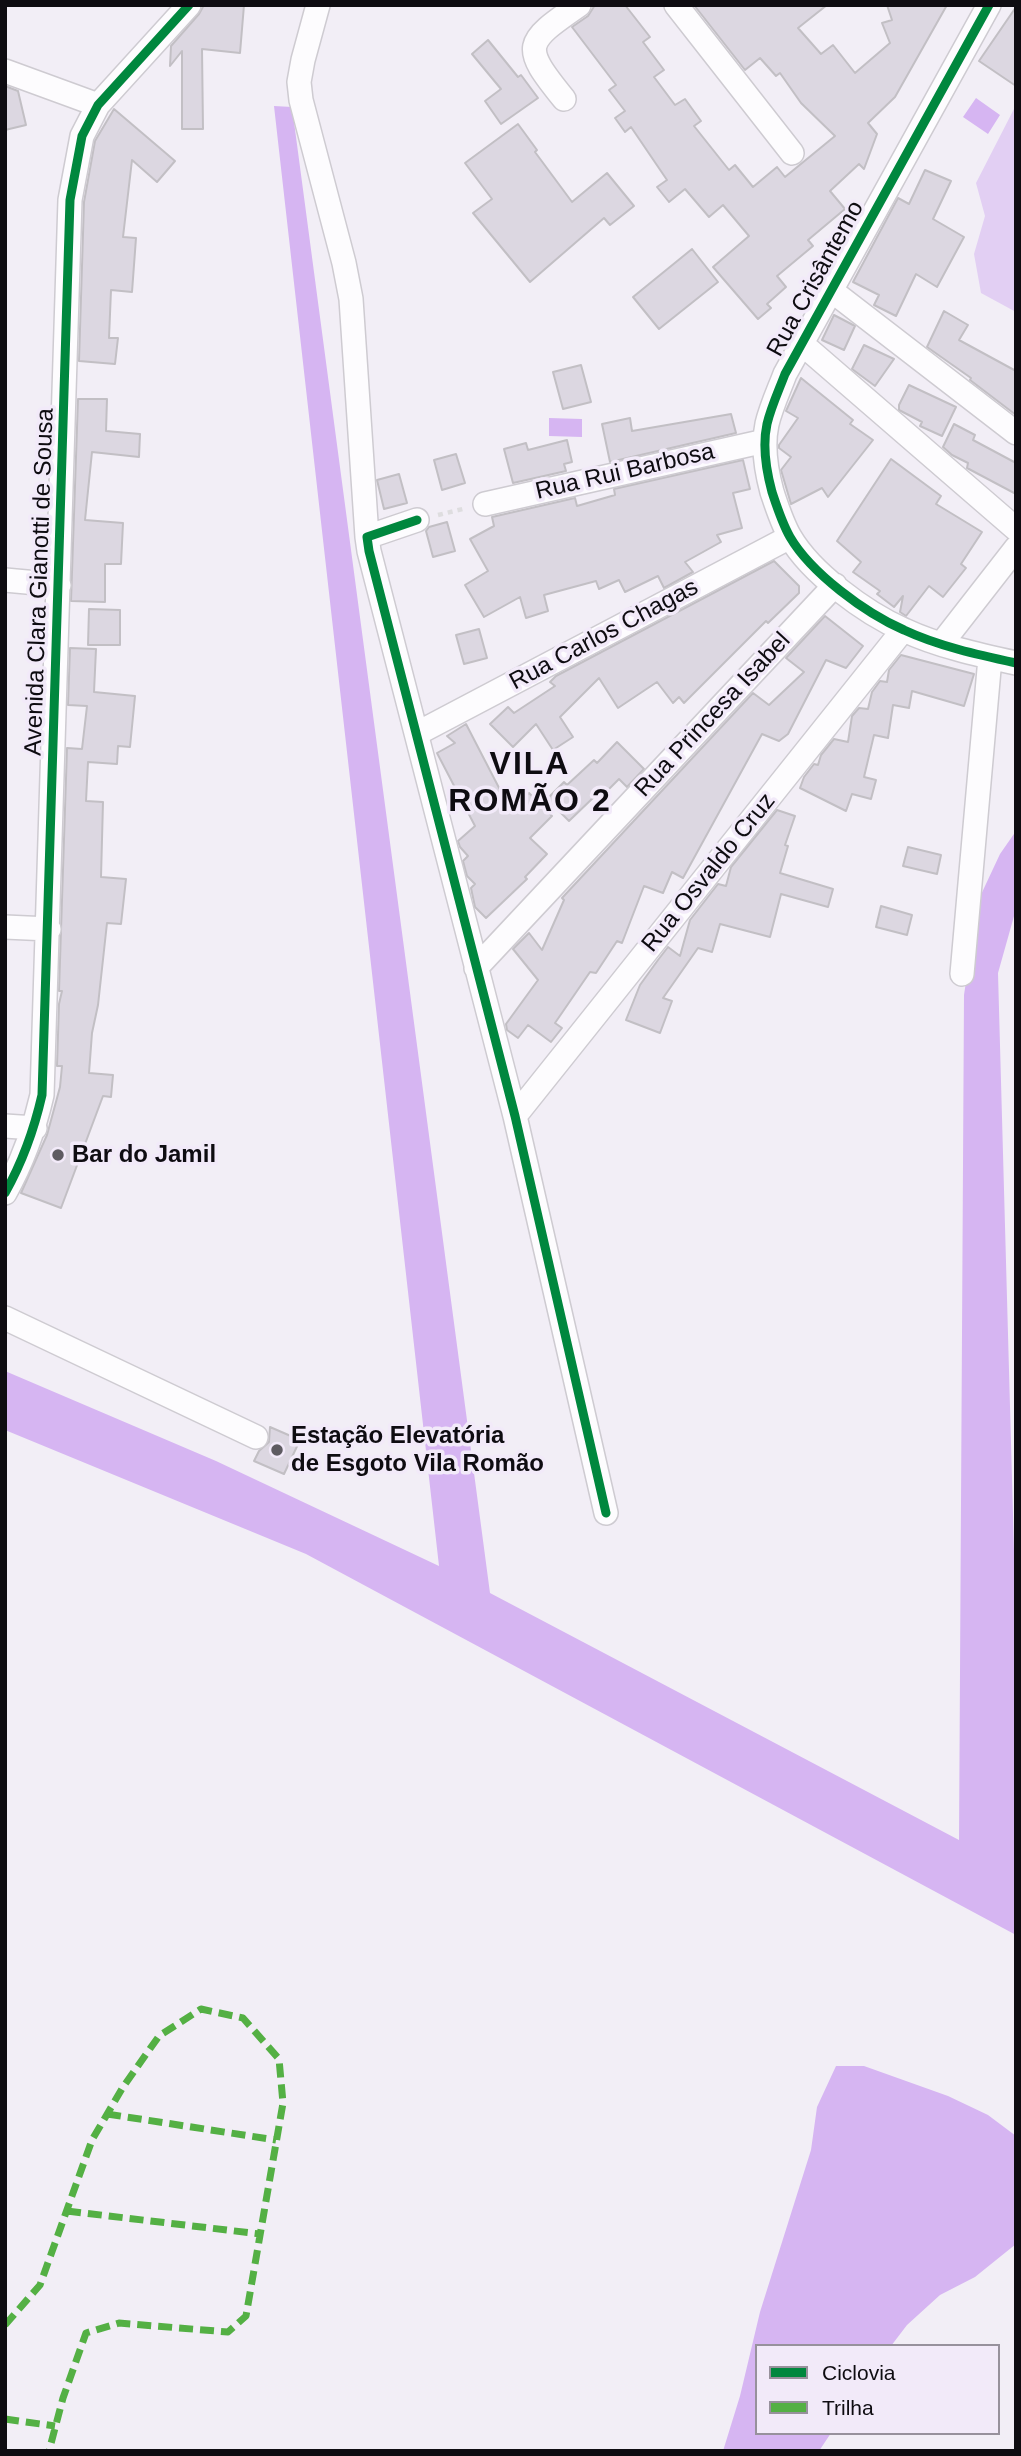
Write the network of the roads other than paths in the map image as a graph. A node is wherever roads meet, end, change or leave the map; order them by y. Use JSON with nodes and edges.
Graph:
{"nodes":[{"id":1,"x":189,"y":5,"type":"edge"},
{"id":2,"x":318,"y":5,"type":"edge"},
{"id":3,"x":579,"y":5,"type":"edge"},
{"id":4,"x":676,"y":5,"type":"edge"},
{"id":5,"x":989,"y":5,"type":"edge"},
{"id":6,"x":5,"y":71,"type":"edge"},
{"id":7,"x":564,"y":99,"type":"dead end"},
{"id":8,"x":98,"y":105,"type":"junction"},
{"id":9,"x":792,"y":153,"type":"dead end"},
{"id":10,"x":832,"y":291,"type":"junction"},
{"id":11,"x":802,"y":343,"type":"junction"},
{"id":12,"x":1016,"y":433,"type":"edge"},
{"id":13,"x":765,"y":441,"type":"junction"},
{"id":14,"x":485,"y":504,"type":"road end"},
{"id":15,"x":417,"y":520,"type":"road end"},
{"id":16,"x":1016,"y":529,"type":"edge"},
{"id":17,"x":367,"y":537,"type":"junction"},
{"id":18,"x":789,"y":537,"type":"junction"},
{"id":19,"x":1016,"y":548,"type":"edge"},
{"id":20,"x":5,"y":580,"type":"edge"},
{"id":21,"x":59,"y":585,"type":"junction"},
{"id":22,"x":835,"y":585,"type":"junction"},
{"id":23,"x":904,"y":630,"type":"junction"},
{"id":24,"x":942,"y":643,"type":"junction"},
{"id":25,"x":990,"y":658,"type":"junction"},
{"id":26,"x":1016,"y":663,"type":"edge"},
{"id":27,"x":418,"y":733,"type":"junction"},
{"id":28,"x":5,"y":927,"type":"edge"},
{"id":29,"x":48,"y":929,"type":"junction"},
{"id":30,"x":476,"y":968,"type":"junction"},
{"id":31,"x":962,"y":974,"type":"dead end"},
{"id":32,"x":515,"y":1116,"type":"junction"},
{"id":33,"x":5,"y":1126,"type":"edge"},
{"id":34,"x":35,"y":1128,"type":"junction"},
{"id":35,"x":5,"y":1193,"type":"edge"},
{"id":36,"x":5,"y":1318,"type":"edge"},
{"id":37,"x":256,"y":1437,"type":"dead end"},
{"id":38,"x":606,"y":1513,"type":"dead end"}],
"edges":[{"from":1,"to":8,"type":"street","name":"Avenida Clara Gianotti de Sousa"},
{"from":2,"to":17,"type":"street"},
{"from":3,"to":7,"type":"street"},
{"from":4,"to":9,"type":"street"},
{"from":5,"to":10,"type":"street","name":"Rua Crisântemo"},
{"from":6,"to":8,"type":"street"},
{"from":8,"to":21,"type":"street","name":"Avenida Clara Gianotti de Sousa"},
{"from":10,"to":11,"type":"street","name":"Rua Crisântemo"},
{"from":10,"to":12,"type":"street"},
{"from":11,"to":13,"type":"street","name":"Rua Crisântemo"},
{"from":11,"to":16,"type":"street"},
{"from":13,"to":14,"type":"street","name":"Rua Rui Barbosa"},
{"from":13,"to":18,"type":"street","name":"Rua Crisântemo"},
{"from":15,"to":17,"type":"street"},
{"from":17,"to":27,"type":"street"},
{"from":18,"to":22,"type":"street","name":"Rua Crisântemo"},
{"from":18,"to":27,"type":"street","name":"Rua Carlos Chagas"},
{"from":19,"to":24,"type":"street"},
{"from":20,"to":21,"type":"street"},
{"from":21,"to":29,"type":"street","name":"Avenida Clara Gianotti de Sousa"},
{"from":22,"to":23,"type":"street","name":"Rua Crisântemo"},
{"from":22,"to":30,"type":"street","name":"Rua Princesa Isabel"},
{"from":23,"to":24,"type":"street","name":"Rua Crisântemo"},
{"from":23,"to":32,"type":"street","name":"Rua Osvaldo Cruz"},
{"from":24,"to":25,"type":"street","name":"Rua Crisântemo"},
{"from":25,"to":26,"type":"street","name":"Rua Crisântemo"},
{"from":25,"to":31,"type":"street"},
{"from":27,"to":30,"type":"street"},
{"from":28,"to":29,"type":"street"},
{"from":29,"to":34,"type":"street","name":"Avenida Clara Gianotti de Sousa"},
{"from":30,"to":32,"type":"street"},
{"from":32,"to":38,"type":"street"},
{"from":33,"to":34,"type":"street"},
{"from":34,"to":35,"type":"street","name":"Avenida Clara Gianotti de Sousa"},
{"from":36,"to":37,"type":"street"}]}
